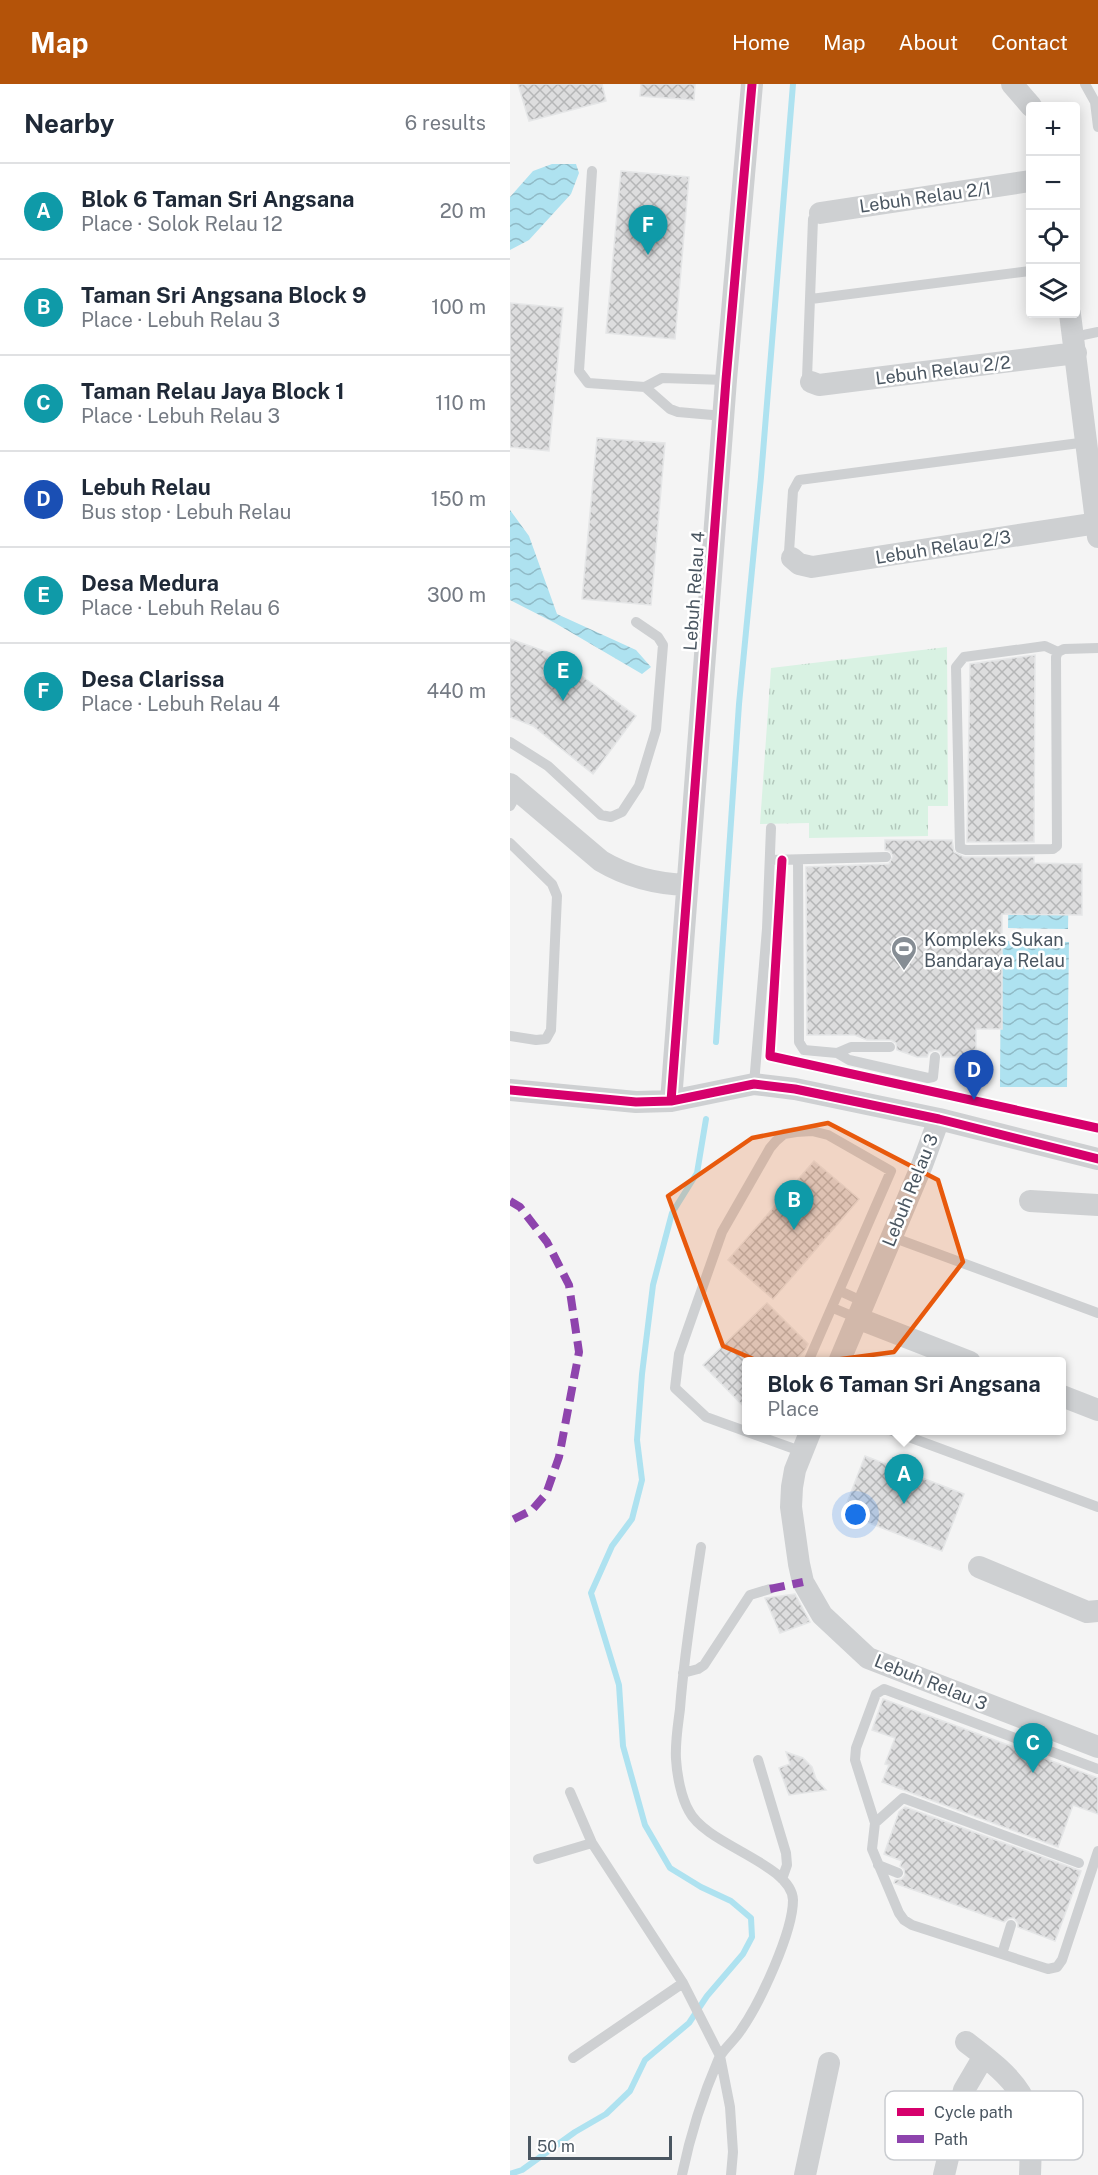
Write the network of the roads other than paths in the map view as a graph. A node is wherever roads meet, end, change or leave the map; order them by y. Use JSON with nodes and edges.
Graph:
{"nodes":[{"id":1,"x":752,"y":84,"type":"edge"},
{"id":2,"x":1012,"y":84,"type":"edge"},
{"id":3,"x":1085,"y":84,"type":"edge"},
{"id":4,"x":1097,"y":97,"type":"edge"},
{"id":5,"x":1028,"y":102,"type":"edge"},
{"id":6,"x":1098,"y":127,"type":"edge"},
{"id":7,"x":592,"y":171,"type":"dead end"},
{"id":8,"x":1026,"y":182,"type":"edge"},
{"id":9,"x":820,"y":213,"type":"joint"},
{"id":10,"x":1026,"y":272,"type":"edge"},
{"id":11,"x":811,"y":299,"type":"junction"},
{"id":12,"x":1071,"y":318,"type":"edge"},
{"id":13,"x":1098,"y":333,"type":"edge"},
{"id":14,"x":1075,"y":345,"type":"junction"},
{"id":15,"x":726,"y":380,"type":"junction"},
{"id":16,"x":810,"y":382,"type":"joint"},
{"id":17,"x":645,"y":387,"type":"junction"},
{"id":18,"x":724,"y":416,"type":"junction"},
{"id":19,"x":1088,"y":442,"type":"junction"},
{"id":20,"x":1097,"y":530,"type":"edge"},
{"id":21,"x":792,"y":558,"type":"joint"},
{"id":22,"x":636,"y":622,"type":"dead end"},
{"id":23,"x":1098,"y":648,"type":"edge"},
{"id":24,"x":1058,"y":652,"type":"junction"},
{"id":25,"x":510,"y":742,"type":"edge"},
{"id":26,"x":513,"y":793,"type":"edge"},
{"id":27,"x":771,"y":828,"type":"dead end"},
{"id":28,"x":510,"y":843,"type":"edge"},
{"id":29,"x":886,"y":857,"type":"dead end"},
{"id":30,"x":770,"y":860,"type":"junction"},
{"id":31,"x":798,"y":860,"type":"junction"},
{"id":32,"x":687,"y":885,"type":"junction"},
{"id":33,"x":510,"y":1036,"type":"edge"},
{"id":34,"x":890,"y":1047,"type":"dead end"},
{"id":35,"x":837,"y":1053,"type":"junction"},
{"id":36,"x":935,"y":1057,"type":"dead end"},
{"id":37,"x":754,"y":1084,"type":"junction"},
{"id":38,"x":510,"y":1090,"type":"edge"},
{"id":39,"x":671,"y":1101,"type":"junction"},
{"id":40,"x":939,"y":1119,"type":"junction"},
{"id":41,"x":1098,"y":1159,"type":"edge"},
{"id":42,"x":1030,"y":1201,"type":"dead end"},
{"id":43,"x":1098,"y":1205,"type":"edge"},
{"id":44,"x":892,"y":1237,"type":"junction"},
{"id":45,"x":840,"y":1291,"type":"junction"},
{"id":46,"x":832,"y":1308,"type":"junction"},
{"id":47,"x":860,"y":1310,"type":"junction"},
{"id":48,"x":1098,"y":1313,"type":"edge"},
{"id":49,"x":810,"y":1357,"type":"edge"},
{"id":50,"x":841,"y":1357,"type":"edge"},
{"id":51,"x":959,"y":1357,"type":"edge"},
{"id":52,"x":1066,"y":1398,"type":"edge"},
{"id":53,"x":1098,"y":1410,"type":"edge"},
{"id":54,"x":742,"y":1427,"type":"edge"},
{"id":55,"x":774,"y":1435,"type":"edge"},
{"id":56,"x":809,"y":1435,"type":"edge"},
{"id":57,"x":901,"y":1435,"type":"edge"},
{"id":58,"x":803,"y":1452,"type":"junction"},
{"id":59,"x":1098,"y":1507,"type":"edge"},
{"id":60,"x":701,"y":1547,"type":"dead end"},
{"id":61,"x":979,"y":1567,"type":"dead end"},
{"id":62,"x":770,"y":1589,"type":"dead end"},
{"id":63,"x":1098,"y":1611,"type":"edge"},
{"id":64,"x":683,"y":1674,"type":"junction"},
{"id":65,"x":1098,"y":1747,"type":"edge"},
{"id":66,"x":758,"y":1760,"type":"dead end"},
{"id":67,"x":1098,"y":1769,"type":"edge"},
{"id":68,"x":570,"y":1792,"type":"dead end"},
{"id":69,"x":875,"y":1822,"type":"junction"},
{"id":70,"x":592,"y":1843,"type":"junction"},
{"id":71,"x":1098,"y":1851,"type":"edge"},
{"id":72,"x":538,"y":1859,"type":"dead end"},
{"id":73,"x":878,"y":1865,"type":"junction"},
{"id":74,"x":898,"y":1873,"type":"dead end"},
{"id":75,"x":782,"y":1879,"type":"junction"},
{"id":76,"x":1011,"y":1925,"type":"dead end"},
{"id":77,"x":1002,"y":1954,"type":"junction"},
{"id":78,"x":683,"y":1983,"type":"junction"},
{"id":79,"x":966,"y":2042,"type":"dead end"},
{"id":80,"x":720,"y":2056,"type":"junction"},
{"id":81,"x":984,"y":2056,"type":"junction"},
{"id":82,"x":573,"y":2058,"type":"dead end"},
{"id":83,"x":829,"y":2063,"type":"dead end"},
{"id":84,"x":964,"y":2091,"type":"edge"},
{"id":85,"x":1018,"y":2091,"type":"edge"},
{"id":86,"x":948,"y":2160,"type":"edge"},
{"id":87,"x":1029,"y":2160,"type":"edge"},
{"id":88,"x":682,"y":2175,"type":"edge"},
{"id":89,"x":731,"y":2175,"type":"edge"},
{"id":90,"x":806,"y":2175,"type":"edge"},
{"id":91,"x":944,"y":2175,"type":"edge"},
{"id":92,"x":1030,"y":2175,"type":"edge"}],
"edges":[{"from":1,"to":15,"type":"street","name":"Lebuh Relau 4"},
{"from":2,"to":5,"type":"street"},
{"from":3,"to":4,"type":"lane"},
{"from":4,"to":6,"type":"lane"},
{"from":7,"to":17,"type":"lane"},
{"from":8,"to":9,"type":"street","name":"Lebuh Relau 2/1"},
{"from":9,"to":11,"type":"lane"},
{"from":10,"to":11,"type":"lane"},
{"from":11,"to":16,"type":"lane"},
{"from":12,"to":14,"type":"street"},
{"from":13,"to":14,"type":"lane"},
{"from":14,"to":16,"type":"street","name":"Lebuh Relau 2/2"},
{"from":14,"to":19,"type":"street"},
{"from":15,"to":17,"type":"lane"},
{"from":15,"to":18,"type":"street","name":"Lebuh Relau 4"},
{"from":17,"to":18,"type":"lane"},
{"from":18,"to":32,"type":"street","name":"Lebuh Relau 4"},
{"from":19,"to":20,"type":"street"},
{"from":19,"to":21,"type":"lane"},
{"from":20,"to":21,"type":"street","name":"Lebuh Relau 2/3"},
{"from":22,"to":25,"type":"lane"},
{"from":23,"to":24,"type":"lane"},
{"from":24,"to":24,"type":"lane"},
{"from":26,"to":32,"type":"street"},
{"from":27,"to":30,"type":"lane"},
{"from":28,"to":33,"type":"lane"},
{"from":29,"to":31,"type":"lane"},
{"from":30,"to":31,"type":"lane"},
{"from":30,"to":37,"type":"lane"},
{"from":31,"to":35,"type":"lane"},
{"from":32,"to":39,"type":"street","name":"Lebuh Relau 4"},
{"from":34,"to":35,"type":"lane"},
{"from":35,"to":36,"type":"lane"},
{"from":37,"to":39,"type":"street"},
{"from":37,"to":40,"type":"street"},
{"from":38,"to":39,"type":"street"},
{"from":40,"to":41,"type":"street"},
{"from":40,"to":44,"type":"street","name":"Lebuh Relau 3"},
{"from":42,"to":43,"type":"street"},
{"from":44,"to":47,"type":"street","name":"Lebuh Relau 3"},
{"from":44,"to":48,"type":"lane"},
{"from":45,"to":46,"type":"lane"},
{"from":45,"to":47,"type":"lane"},
{"from":45,"to":54,"type":"lane"},
{"from":46,"to":47,"type":"lane"},
{"from":46,"to":49,"type":"lane"},
{"from":47,"to":50,"type":"street","name":"Lebuh Relau 3"},
{"from":47,"to":51,"type":"street"},
{"from":52,"to":53,"type":"street"},
{"from":55,"to":58,"type":"lane"},
{"from":56,"to":58,"type":"street","name":"Lebuh Relau 3"},
{"from":57,"to":59,"type":"lane"},
{"from":58,"to":65,"type":"street","name":"Lebuh Relau 3"},
{"from":60,"to":64,"type":"lane"},
{"from":61,"to":63,"type":"street"},
{"from":62,"to":64,"type":"lane"},
{"from":64,"to":75,"type":"lane"},
{"from":66,"to":75,"type":"lane"},
{"from":67,"to":69,"type":"lane"},
{"from":68,"to":70,"type":"lane"},
{"from":69,"to":71,"type":"lane"},
{"from":69,"to":73,"type":"lane"},
{"from":70,"to":72,"type":"lane"},
{"from":70,"to":78,"type":"lane"},
{"from":71,"to":77,"type":"lane"},
{"from":73,"to":74,"type":"lane"},
{"from":73,"to":77,"type":"lane"},
{"from":75,"to":80,"type":"lane"},
{"from":76,"to":77,"type":"lane"},
{"from":78,"to":80,"type":"lane"},
{"from":78,"to":82,"type":"lane"},
{"from":79,"to":81,"type":"street"},
{"from":80,"to":88,"type":"lane"},
{"from":80,"to":89,"type":"lane"},
{"from":81,"to":84,"type":"street"},
{"from":81,"to":85,"type":"street"},
{"from":83,"to":90,"type":"street"},
{"from":86,"to":91,"type":"street"},
{"from":87,"to":92,"type":"street"}]}
